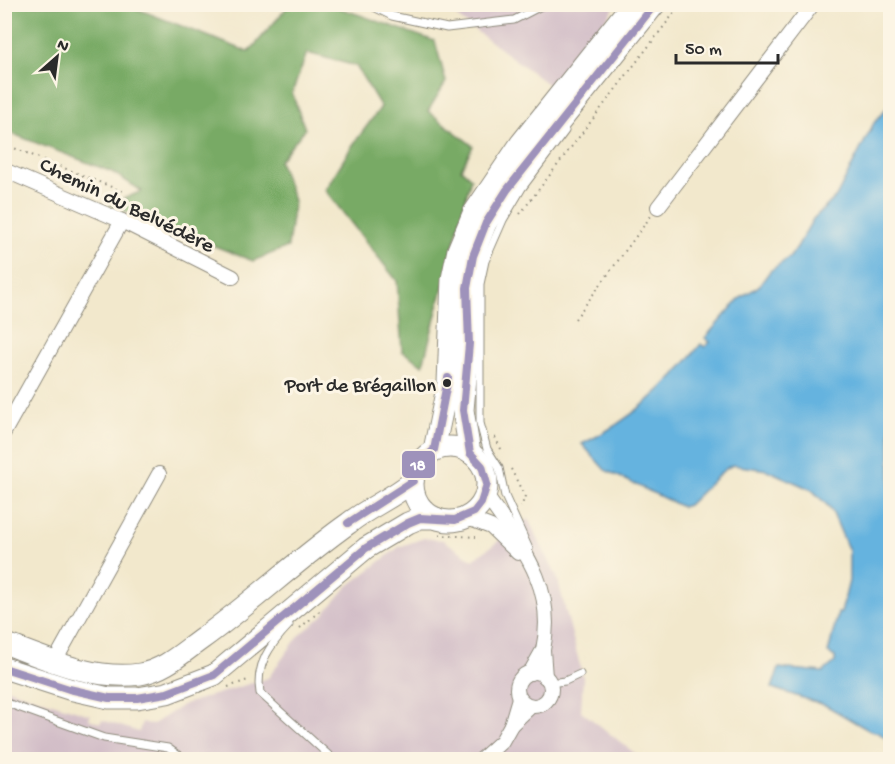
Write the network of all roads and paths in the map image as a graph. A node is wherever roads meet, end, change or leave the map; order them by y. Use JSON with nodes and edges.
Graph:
{"nodes":[{"id":1,"x":368,"y":4,"type":"edge"},
{"id":2,"x":545,"y":4,"type":"edge"},
{"id":3,"x":632,"y":4,"type":"edge"},
{"id":4,"x":655,"y":4,"type":"edge"},
{"id":5,"x":681,"y":4,"type":"edge"},
{"id":6,"x":813,"y":4,"type":"edge"},
{"id":7,"x":612,"y":57,"type":"junction"},
{"id":8,"x":4,"y":144,"type":"edge"},
{"id":9,"x":4,"y":170,"type":"edge"},
{"id":10,"x":124,"y":192,"type":"dead end"},
{"id":11,"x":658,"y":207,"type":"joint"},
{"id":12,"x":122,"y":221,"type":"junction"},
{"id":13,"x":515,"y":221,"type":"dead end"},
{"id":14,"x":233,"y":277,"type":"dead end"},
{"id":15,"x":575,"y":319,"type":"dead end"},
{"id":16,"x":492,"y":431,"type":"dead end"},
{"id":17,"x":4,"y":432,"type":"edge"},
{"id":18,"x":434,"y":450,"type":"junction"},
{"id":19,"x":470,"y":453,"type":"junction"},
{"id":20,"x":504,"y":457,"type":"dead end"},
{"id":21,"x":509,"y":467,"type":"dead end"},
{"id":22,"x":159,"y":474,"type":"dead end"},
{"id":23,"x":413,"y":481,"type":"junction"},
{"id":24,"x":485,"y":494,"type":"junction"},
{"id":25,"x":518,"y":509,"type":"dead end"},
{"id":26,"x":465,"y":517,"type":"junction"},
{"id":27,"x":436,"y":518,"type":"junction"},
{"id":28,"x":536,"y":572,"type":"junction"},
{"id":29,"x":308,"y":596,"type":"junction"},
{"id":30,"x":4,"y":643,"type":"edge"},
{"id":31,"x":543,"y":650,"type":"junction"},
{"id":32,"x":54,"y":661,"type":"junction"},
{"id":33,"x":4,"y":668,"type":"edge"},
{"id":34,"x":530,"y":673,"type":"junction"},
{"id":35,"x":580,"y":674,"type":"dead end"},
{"id":36,"x":547,"y":680,"type":"junction"},
{"id":37,"x":519,"y":698,"type":"junction"},
{"id":38,"x":4,"y":702,"type":"edge"},
{"id":39,"x":531,"y":706,"type":"junction"},
{"id":40,"x":511,"y":725,"type":"junction"},
{"id":41,"x":185,"y":759,"type":"edge"},
{"id":42,"x":334,"y":759,"type":"edge"},
{"id":43,"x":481,"y":759,"type":"edge"}],
"edges":[{"from":1,"to":2,"type":"lane"},
{"from":3,"to":18,"type":"main road"},
{"from":4,"to":7,"type":"main road"},
{"from":5,"to":13,"type":"path"},
{"from":6,"to":11,"type":"street"},
{"from":7,"to":19,"type":"main road"},
{"from":7,"to":28,"type":"lane"},
{"from":8,"to":10,"type":"path"},
{"from":9,"to":12,"type":"street","name":"Chemin du Belvédère"},
{"from":11,"to":15,"type":"path"},
{"from":12,"to":14,"type":"street","name":"Chemin du Belvédère"},
{"from":12,"to":17,"type":"street"},
{"from":16,"to":20,"type":"path"},
{"from":18,"to":19,"type":"main road"},
{"from":18,"to":23,"type":"main road"},
{"from":19,"to":24,"type":"main road"},
{"from":21,"to":25,"type":"path"},
{"from":22,"to":32,"type":"street"},
{"from":23,"to":27,"type":"main road"},
{"from":23,"to":32,"type":"main road"},
{"from":24,"to":26,"type":"main road"},
{"from":24,"to":28,"type":"street"},
{"from":26,"to":27,"type":"main road"},
{"from":26,"to":28,"type":"street"},
{"from":27,"to":29,"type":"main road"},
{"from":28,"to":31,"type":"street"},
{"from":29,"to":33,"type":"main road"},
{"from":29,"to":42,"type":"lane"},
{"from":30,"to":32,"type":"main road"},
{"from":31,"to":34,"type":"street"},
{"from":31,"to":36,"type":"street"},
{"from":34,"to":36,"type":"street"},
{"from":34,"to":37,"type":"street"},
{"from":35,"to":36,"type":"lane"},
{"from":36,"to":39,"type":"street"},
{"from":37,"to":39,"type":"street"},
{"from":37,"to":40,"type":"street"},
{"from":38,"to":41,"type":"lane"},
{"from":39,"to":40,"type":"street"},
{"from":40,"to":43,"type":"street"}]}
